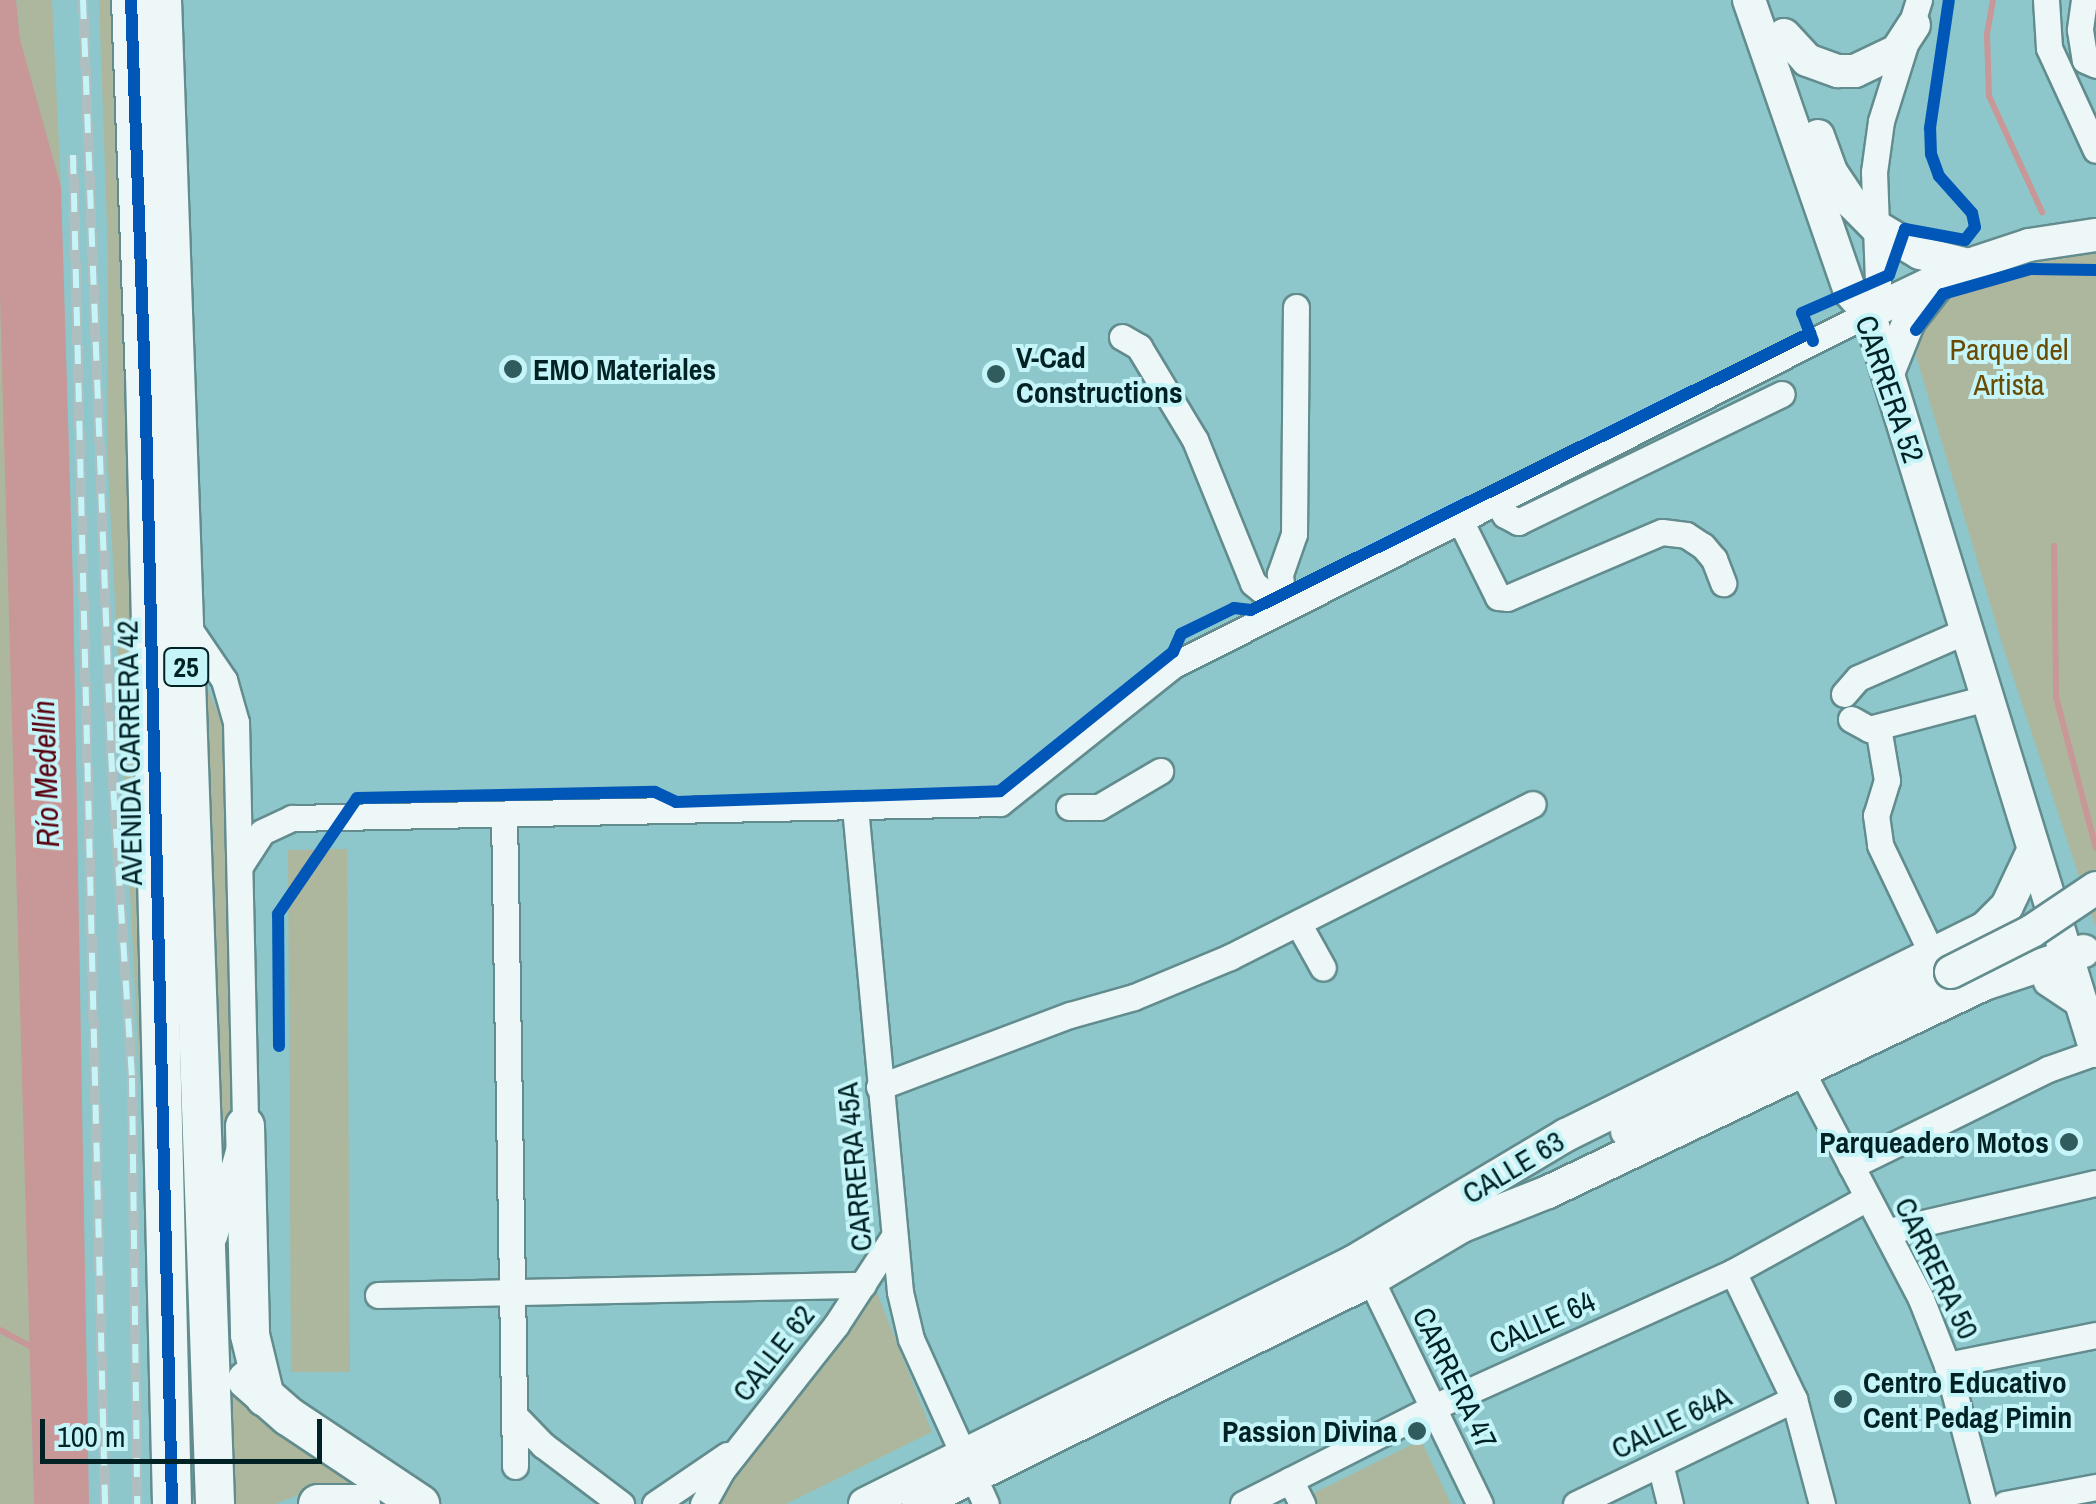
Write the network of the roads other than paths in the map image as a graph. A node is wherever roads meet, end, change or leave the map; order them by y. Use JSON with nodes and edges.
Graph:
{"nodes":[{"id":1,"x":1749,"y":0,"type":"edge"},
{"id":2,"x":1771,"y":0,"type":"edge"},
{"id":3,"x":2046,"y":0,"type":"edge"},
{"id":4,"x":2084,"y":0,"type":"edge"},
{"id":5,"x":152,"y":1,"type":"edge"},
{"id":6,"x":1916,"y":12,"type":"edge"},
{"id":7,"x":1784,"y":35,"type":"junction"},
{"id":8,"x":2096,"y":65,"type":"edge"},
{"id":9,"x":2096,"y":150,"type":"edge"},
{"id":10,"x":1875,"y":226,"type":"junction"},
{"id":11,"x":2096,"y":235,"type":"edge"},
{"id":12,"x":1956,"y":271,"type":"junction"},
{"id":13,"x":1296,"y":307,"type":"dead end"},
{"id":14,"x":1869,"y":313,"type":"junction"},
{"id":15,"x":1122,"y":338,"type":"dead end"},
{"id":16,"x":1888,"y":373,"type":"junction"},
{"id":17,"x":1782,"y":394,"type":"dead end"},
{"id":18,"x":1495,"y":500,"type":"junction"},
{"id":19,"x":1459,"y":518,"type":"junction"},
{"id":20,"x":1723,"y":583,"type":"dead end"},
{"id":21,"x":1284,"y":608,"type":"junction"},
{"id":22,"x":184,"y":621,"type":"junction"},
{"id":23,"x":1968,"y":630,"type":"junction"},
{"id":24,"x":1844,"y":694,"type":"dead end"},
{"id":25,"x":1990,"y":698,"type":"junction"},
{"id":26,"x":1852,"y":720,"type":"dead end"},
{"id":27,"x":1878,"y":727,"type":"junction"},
{"id":28,"x":1160,"y":771,"type":"dead end"},
{"id":29,"x":2018,"y":785,"type":"junction"},
{"id":30,"x":1534,"y":804,"type":"dead end"},
{"id":31,"x":1070,"y":807,"type":"dead end"},
{"id":32,"x":854,"y":808,"type":"junction"},
{"id":33,"x":504,"y":814,"type":"junction"},
{"id":34,"x":2033,"y":850,"type":"junction"},
{"id":35,"x":240,"y":866,"type":"junction"},
{"id":36,"x":2096,"y":888,"type":"edge"},
{"id":37,"x":1298,"y":923,"type":"junction"},
{"id":38,"x":1985,"y":928,"type":"junction"},
{"id":39,"x":1931,"y":952,"type":"junction"},
{"id":40,"x":1324,"y":968,"type":"dead end"},
{"id":41,"x":2040,"y":970,"type":"junction"},
{"id":42,"x":2089,"y":998,"type":"edge"},
{"id":43,"x":1950,"y":1000,"type":"junction"},
{"id":44,"x":2096,"y":1052,"type":"edge"},
{"id":45,"x":1802,"y":1072,"type":"junction"},
{"id":46,"x":879,"y":1087,"type":"junction"},
{"id":47,"x":245,"y":1126,"type":"junction"},
{"id":48,"x":1851,"y":1166,"type":"junction"},
{"id":49,"x":2096,"y":1183,"type":"edge"},
{"id":50,"x":1867,"y":1198,"type":"junction"},
{"id":51,"x":1462,"y":1226,"type":"junction"},
{"id":52,"x":1889,"y":1232,"type":"junction"},
{"id":53,"x":892,"y":1239,"type":"junction"},
{"id":54,"x":208,"y":1255,"type":"junction"},
{"id":55,"x":1734,"y":1272,"type":"junction"},
{"id":56,"x":1371,"y":1280,"type":"junction"},
{"id":57,"x":864,"y":1286,"type":"junction"},
{"id":58,"x":512,"y":1292,"type":"junction"},
{"id":59,"x":378,"y":1294,"type":"dead end"},
{"id":60,"x":212,"y":1335,"type":"junction"},
{"id":61,"x":2096,"y":1335,"type":"edge"},
{"id":62,"x":1947,"y":1365,"type":"junction"},
{"id":63,"x":265,"y":1397,"type":"junction"},
{"id":64,"x":1794,"y":1399,"type":"junction"},
{"id":65,"x":1434,"y":1407,"type":"junction"},
{"id":66,"x":514,"y":1414,"type":"junction"},
{"id":67,"x":743,"y":1443,"type":"junction"},
{"id":68,"x":1660,"y":1464,"type":"junction"},
{"id":69,"x":515,"y":1466,"type":"dead end"},
{"id":70,"x":974,"y":1479,"type":"edge"},
{"id":71,"x":1290,"y":1480,"type":"junction"},
{"id":72,"x":2096,"y":1487,"type":"edge"},
{"id":73,"x":172,"y":1504,"type":"edge"},
{"id":74,"x":215,"y":1504,"type":"edge"},
{"id":75,"x":318,"y":1504,"type":"edge"},
{"id":76,"x":361,"y":1504,"type":"edge"},
{"id":77,"x":420,"y":1504,"type":"edge"},
{"id":78,"x":621,"y":1504,"type":"edge"},
{"id":79,"x":655,"y":1504,"type":"edge"},
{"id":80,"x":703,"y":1504,"type":"edge"},
{"id":81,"x":866,"y":1504,"type":"edge"},
{"id":82,"x":918,"y":1504,"type":"edge"},
{"id":83,"x":1243,"y":1504,"type":"edge"},
{"id":84,"x":1302,"y":1504,"type":"edge"},
{"id":85,"x":1480,"y":1504,"type":"edge"},
{"id":86,"x":1576,"y":1504,"type":"edge"},
{"id":87,"x":1670,"y":1504,"type":"edge"},
{"id":88,"x":1822,"y":1504,"type":"edge"},
{"id":89,"x":1984,"y":1504,"type":"edge"},
{"id":90,"x":2005,"y":1504,"type":"edge"}],
"edges":[{"from":1,"to":14,"type":"main road","name":"CARRERA 52"},
{"from":2,"to":7,"type":"main road"},
{"from":3,"to":9,"type":"street"},
{"from":4,"to":8,"type":"street"},
{"from":5,"to":22,"type":"highway","name":"AVENIDA CARRERA 42","number":"25"},
{"from":5,"to":73,"type":"highway","name":"AVENIDA CARRERA 42","number":"25"},
{"from":6,"to":7,"type":"main road"},
{"from":6,"to":10,"type":"street"},
{"from":7,"to":10,"type":"main road"},
{"from":10,"to":12,"type":"main road"},
{"from":10,"to":14,"type":"street"},
{"from":11,"to":12,"type":"main road"},
{"from":12,"to":14,"type":"main road"},
{"from":12,"to":16,"type":"main road"},
{"from":13,"to":21,"type":"street"},
{"from":14,"to":16,"type":"main road","name":"CARRERA 52"},
{"from":14,"to":18,"type":"street"},
{"from":15,"to":21,"type":"street"},
{"from":16,"to":23,"type":"main road","name":"CARRERA 52"},
{"from":17,"to":18,"type":"street"},
{"from":18,"to":19,"type":"street"},
{"from":19,"to":20,"type":"street"},
{"from":19,"to":21,"type":"street"},
{"from":21,"to":32,"type":"street"},
{"from":22,"to":35,"type":"street","name":"AVENIDA CARRERA 42"},
{"from":22,"to":54,"type":"highway","name":"AVENIDA CARRERA 42","number":"25"},
{"from":23,"to":24,"type":"street"},
{"from":23,"to":25,"type":"main road","name":"CARRERA 52"},
{"from":25,"to":27,"type":"street"},
{"from":25,"to":29,"type":"main road","name":"CARRERA 52"},
{"from":26,"to":27,"type":"street"},
{"from":27,"to":39,"type":"street"},
{"from":28,"to":31,"type":"street"},
{"from":29,"to":34,"type":"main road","name":"CARRERA 52"},
{"from":29,"to":41,"type":"main road","name":"CARRERA 52"},
{"from":30,"to":37,"type":"street"},
{"from":32,"to":33,"type":"street"},
{"from":32,"to":46,"type":"street","name":"CARRERA 45A"},
{"from":33,"to":35,"type":"street"},
{"from":33,"to":58,"type":"street"},
{"from":34,"to":38,"type":"main road","name":"CALLE 63"},
{"from":34,"to":41,"type":"main road","name":"CARRERA 52"},
{"from":35,"to":47,"type":"street","name":"AVENIDA CARRERA 42"},
{"from":36,"to":51,"type":"main road","bridge":true},
{"from":37,"to":40,"type":"street"},
{"from":37,"to":46,"type":"street"},
{"from":38,"to":39,"type":"main road","name":"CALLE 63"},
{"from":38,"to":41,"type":"main road"},
{"from":39,"to":43,"type":"main road"},
{"from":39,"to":70,"type":"main road","name":"CALLE 63"},
{"from":41,"to":42,"type":"main road","name":"CARRERA 52"},
{"from":41,"to":43,"type":"main road","name":"CALLE 63"},
{"from":42,"to":44,"type":"main road","name":"CARRERA 52"},
{"from":43,"to":45,"type":"main road","name":"CALLE 63"},
{"from":44,"to":48,"type":"street"},
{"from":45,"to":48,"type":"street","name":"CARRERA 50"},
{"from":45,"to":51,"type":"main road","name":"CALLE 63"},
{"from":46,"to":53,"type":"street","name":"CARRERA 45A"},
{"from":47,"to":54,"type":"street","name":"AVENIDA CARRERA 42"},
{"from":47,"to":63,"type":"highway"},
{"from":48,"to":50,"type":"street","name":"CARRERA 50"},
{"from":49,"to":52,"type":"street"},
{"from":50,"to":52,"type":"street","name":"CARRERA 50"},
{"from":50,"to":55,"type":"street","name":"CALLE 64"},
{"from":51,"to":56,"type":"main road","name":"CALLE 63"},
{"from":52,"to":62,"type":"street","name":"CARRERA 50"},
{"from":53,"to":57,"type":"street","name":"CALLE 62"},
{"from":53,"to":70,"type":"street","name":"CARRERA 45A"},
{"from":54,"to":60,"type":"highway","name":"AVENIDA CARRERA 42","number":"25"},
{"from":55,"to":64,"type":"street"},
{"from":55,"to":65,"type":"street","name":"CALLE 64"},
{"from":56,"to":65,"type":"street","name":"CARRERA 47"},
{"from":56,"to":70,"type":"main road","name":"CALLE 63"},
{"from":57,"to":58,"type":"street"},
{"from":57,"to":67,"type":"street","name":"CALLE 62"},
{"from":58,"to":59,"type":"street"},
{"from":58,"to":66,"type":"street"},
{"from":60,"to":63,"type":"highway"},
{"from":60,"to":74,"type":"highway","name":"AVENIDA CARRERA 42","number":"25"},
{"from":61,"to":62,"type":"street"},
{"from":62,"to":89,"type":"street","name":"CARRERA 50"},
{"from":63,"to":77,"type":"highway"},
{"from":64,"to":68,"type":"street","name":"CALLE 64A"},
{"from":64,"to":88,"type":"street"},
{"from":65,"to":71,"type":"street","name":"CALLE 64"},
{"from":65,"to":85,"type":"street","name":"CARRERA 47"},
{"from":66,"to":69,"type":"street"},
{"from":66,"to":78,"type":"street"},
{"from":67,"to":79,"type":"street"},
{"from":67,"to":80,"type":"street","name":"CALLE 62"},
{"from":68,"to":86,"type":"street","name":"CALLE 64A"},
{"from":68,"to":87,"type":"street"},
{"from":70,"to":81,"type":"main road"},
{"from":70,"to":82,"type":"main road"},
{"from":71,"to":83,"type":"street","name":"CALLE 64"},
{"from":71,"to":84,"type":"street"},
{"from":72,"to":90,"type":"street"},
{"from":75,"to":76,"type":"highway"}]}
